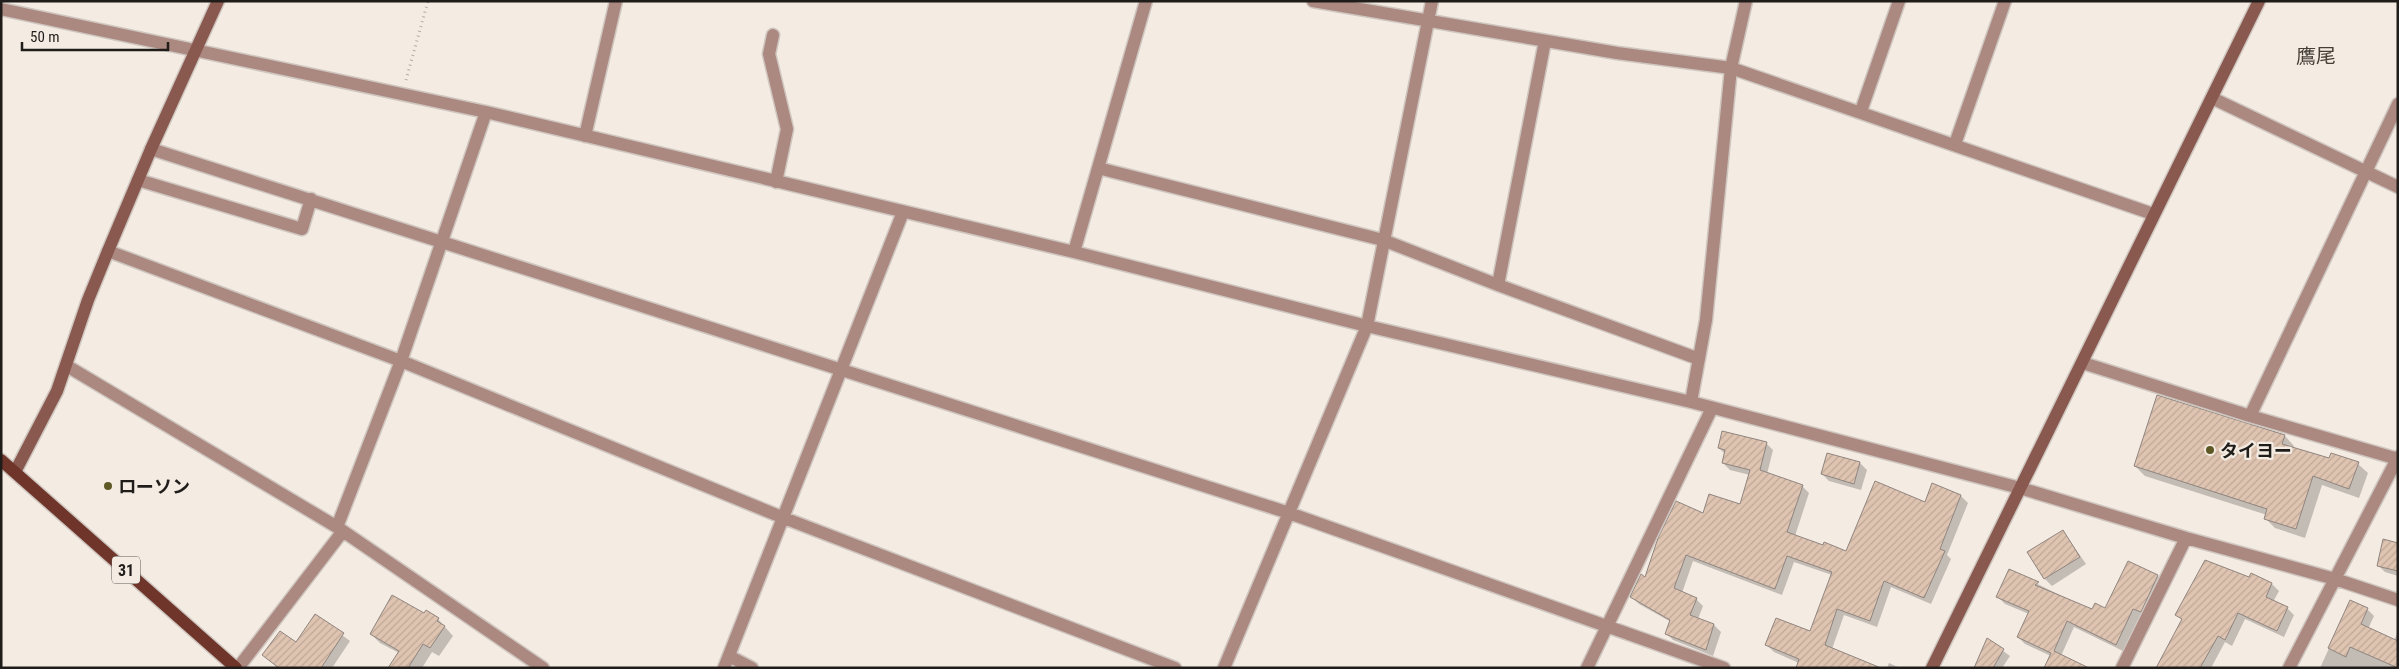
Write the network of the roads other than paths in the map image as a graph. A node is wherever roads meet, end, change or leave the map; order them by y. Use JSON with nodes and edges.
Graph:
{"nodes":[{"id":1,"x":218,"y":1,"type":"edge"},
{"id":2,"x":616,"y":1,"type":"edge"},
{"id":3,"x":1146,"y":1,"type":"edge"},
{"id":4,"x":1313,"y":1,"type":"edge"},
{"id":5,"x":1432,"y":1,"type":"edge"},
{"id":6,"x":1746,"y":1,"type":"edge"},
{"id":7,"x":1899,"y":1,"type":"edge"},
{"id":8,"x":2005,"y":1,"type":"edge"},
{"id":9,"x":2259,"y":1,"type":"edge"},
{"id":10,"x":1,"y":9,"type":"edge"},
{"id":11,"x":1428,"y":21,"type":"junction"},
{"id":12,"x":773,"y":35,"type":"dead end"},
{"id":13,"x":1545,"y":41,"type":"junction"},
{"id":14,"x":196,"y":50,"type":"junction"},
{"id":15,"x":1731,"y":68,"type":"junction"},
{"id":16,"x":2212,"y":98,"type":"junction"},
{"id":17,"x":2398,"y":104,"type":"edge"},
{"id":18,"x":1861,"y":111,"type":"junction"},
{"id":19,"x":486,"y":112,"type":"junction"},
{"id":20,"x":585,"y":136,"type":"junction"},
{"id":21,"x":1955,"y":144,"type":"junction"},
{"id":22,"x":151,"y":149,"type":"junction"},
{"id":23,"x":1098,"y":168,"type":"junction"},
{"id":24,"x":2365,"y":172,"type":"junction"},
{"id":25,"x":138,"y":180,"type":"junction"},
{"id":26,"x":776,"y":182,"type":"junction"},
{"id":27,"x":2398,"y":187,"type":"edge"},
{"id":28,"x":311,"y":199,"type":"junction"},
{"id":29,"x":903,"y":212,"type":"junction"},
{"id":30,"x":2153,"y":214,"type":"junction"},
{"id":31,"x":1383,"y":240,"type":"junction"},
{"id":32,"x":443,"y":241,"type":"junction"},
{"id":33,"x":108,"y":251,"type":"junction"},
{"id":34,"x":1074,"y":252,"type":"junction"},
{"id":35,"x":1498,"y":285,"type":"junction"},
{"id":36,"x":1367,"y":326,"type":"junction"},
{"id":37,"x":1699,"y":359,"type":"junction"},
{"id":38,"x":401,"y":361,"type":"junction"},
{"id":39,"x":2083,"y":363,"type":"junction"},
{"id":40,"x":67,"y":366,"type":"junction"},
{"id":41,"x":839,"y":371,"type":"junction"},
{"id":42,"x":1691,"y":402,"type":"junction"},
{"id":43,"x":1712,"y":408,"type":"junction"},
{"id":44,"x":2250,"y":416,"type":"junction"},
{"id":45,"x":2397,"y":458,"type":"edge"},
{"id":46,"x":1,"y":460,"type":"edge"},
{"id":47,"x":15,"y":472,"type":"junction"},
{"id":48,"x":2020,"y":488,"type":"junction"},
{"id":49,"x":1289,"y":513,"type":"junction"},
{"id":50,"x":784,"y":518,"type":"junction"},
{"id":51,"x":340,"y":529,"type":"junction"},
{"id":52,"x":2186,"y":538,"type":"junction"},
{"id":53,"x":2335,"y":579,"type":"junction"},
{"id":54,"x":2398,"y":600,"type":"edge"},
{"id":55,"x":1608,"y":625,"type":"junction"},
{"id":56,"x":726,"y":662,"type":"edge"},
{"id":57,"x":237,"y":668,"type":"edge"},
{"id":58,"x":542,"y":668,"type":"edge"},
{"id":59,"x":752,"y":668,"type":"edge"},
{"id":60,"x":1175,"y":668,"type":"edge"},
{"id":61,"x":1224,"y":668,"type":"edge"},
{"id":62,"x":1587,"y":668,"type":"edge"},
{"id":63,"x":1724,"y":668,"type":"edge"},
{"id":64,"x":1932,"y":668,"type":"edge"},
{"id":65,"x":2122,"y":668,"type":"edge"},
{"id":66,"x":2289,"y":668,"type":"edge"}],
"edges":[{"from":1,"to":14,"type":"street"},
{"from":2,"to":20,"type":"street"},
{"from":3,"to":23,"type":"street"},
{"from":4,"to":11,"type":"street"},
{"from":5,"to":11,"type":"street"},
{"from":6,"to":15,"type":"street"},
{"from":7,"to":18,"type":"street"},
{"from":8,"to":21,"type":"street"},
{"from":9,"to":16,"type":"street"},
{"from":10,"to":14,"type":"street"},
{"from":11,"to":13,"type":"street"},
{"from":11,"to":31,"type":"street"},
{"from":12,"to":26,"type":"street"},
{"from":13,"to":15,"type":"street"},
{"from":13,"to":35,"type":"street"},
{"from":14,"to":19,"type":"street"},
{"from":14,"to":22,"type":"street"},
{"from":15,"to":18,"type":"street"},
{"from":15,"to":37,"type":"street"},
{"from":16,"to":24,"type":"street"},
{"from":16,"to":30,"type":"street"},
{"from":17,"to":24,"type":"street"},
{"from":18,"to":21,"type":"street"},
{"from":19,"to":20,"type":"street"},
{"from":19,"to":32,"type":"street"},
{"from":20,"to":26,"type":"street"},
{"from":21,"to":30,"type":"street"},
{"from":22,"to":25,"type":"street"},
{"from":22,"to":28,"type":"street"},
{"from":23,"to":31,"type":"street"},
{"from":23,"to":34,"type":"street"},
{"from":24,"to":27,"type":"street"},
{"from":24,"to":44,"type":"street"},
{"from":25,"to":28,"type":"street"},
{"from":25,"to":33,"type":"street"},
{"from":26,"to":29,"type":"street"},
{"from":28,"to":32,"type":"street"},
{"from":29,"to":34,"type":"street"},
{"from":29,"to":41,"type":"street"},
{"from":30,"to":39,"type":"street"},
{"from":31,"to":35,"type":"street"},
{"from":31,"to":36,"type":"street"},
{"from":32,"to":38,"type":"street"},
{"from":32,"to":41,"type":"street"},
{"from":33,"to":38,"type":"street"},
{"from":33,"to":40,"type":"street"},
{"from":34,"to":36,"type":"street"},
{"from":35,"to":37,"type":"street"},
{"from":36,"to":42,"type":"street"},
{"from":36,"to":49,"type":"street"},
{"from":37,"to":42,"type":"street"},
{"from":38,"to":50,"type":"street"},
{"from":38,"to":51,"type":"street"},
{"from":39,"to":44,"type":"street"},
{"from":39,"to":48,"type":"street"},
{"from":40,"to":47,"type":"street"},
{"from":40,"to":51,"type":"street"},
{"from":41,"to":49,"type":"street"},
{"from":41,"to":50,"type":"street"},
{"from":42,"to":43,"type":"street"},
{"from":43,"to":48,"type":"street"},
{"from":43,"to":55,"type":"street"},
{"from":44,"to":45,"type":"street"},
{"from":45,"to":53,"type":"street"},
{"from":46,"to":47,"type":"main road","number":"31"},
{"from":47,"to":57,"type":"main road","number":"31"},
{"from":48,"to":52,"type":"street"},
{"from":48,"to":64,"type":"street"},
{"from":49,"to":55,"type":"street"},
{"from":49,"to":61,"type":"street"},
{"from":50,"to":56,"type":"street"},
{"from":50,"to":60,"type":"street"},
{"from":51,"to":57,"type":"street"},
{"from":51,"to":58,"type":"street"},
{"from":52,"to":53,"type":"street"},
{"from":52,"to":65,"type":"street"},
{"from":53,"to":54,"type":"street"},
{"from":53,"to":66,"type":"street"},
{"from":55,"to":62,"type":"street"},
{"from":55,"to":63,"type":"street"},
{"from":56,"to":59,"type":"street"}]}
